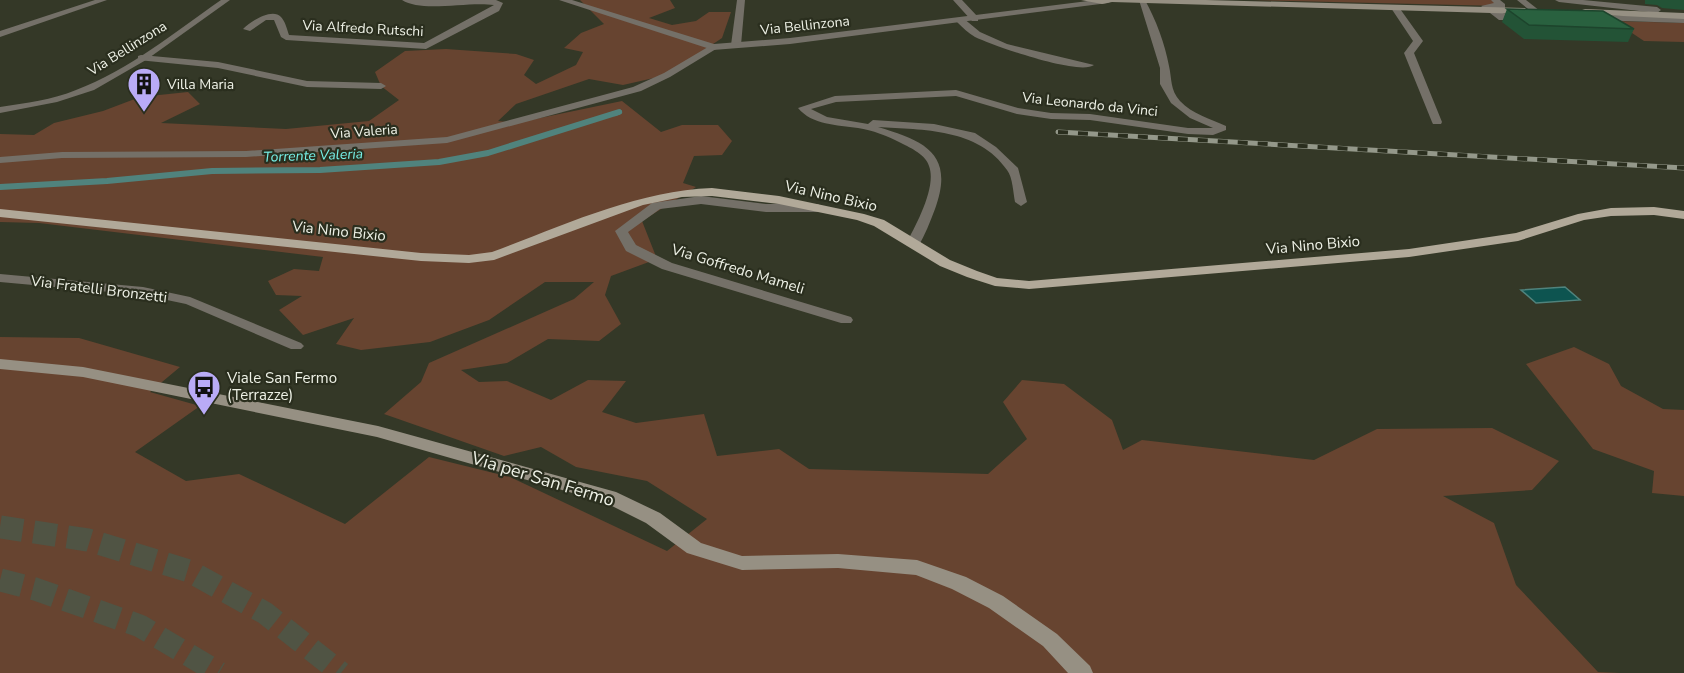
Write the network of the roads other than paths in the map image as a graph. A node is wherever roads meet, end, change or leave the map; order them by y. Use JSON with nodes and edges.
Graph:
{"nodes":[{"id":1,"x":95,"y":0,"type":"edge"},
{"id":2,"x":103,"y":0,"type":"edge"},
{"id":3,"x":226,"y":0,"type":"edge"},
{"id":4,"x":406,"y":0,"type":"edge"},
{"id":5,"x":479,"y":0,"type":"edge"},
{"id":6,"x":564,"y":0,"type":"edge"},
{"id":7,"x":741,"y":0,"type":"edge"},
{"id":8,"x":957,"y":0,"type":"edge"},
{"id":9,"x":1079,"y":0,"type":"edge"},
{"id":10,"x":1086,"y":0,"type":"edge"},
{"id":11,"x":1190,"y":0,"type":"edge"},
{"id":12,"x":1495,"y":0,"type":"edge"},
{"id":13,"x":1521,"y":0,"type":"edge"},
{"id":14,"x":1559,"y":0,"type":"edge"},
{"id":15,"x":1111,"y":1,"type":"edge"},
{"id":16,"x":1142,"y":1,"type":"edge"},
{"id":17,"x":1212,"y":2,"type":"junction"},
{"id":18,"x":1395,"y":8,"type":"junction"},
{"id":19,"x":1056,"y":9,"type":"junction"},
{"id":20,"x":1490,"y":10,"type":"junction"},
{"id":21,"x":1572,"y":14,"type":"edge"},
{"id":22,"x":1684,"y":16,"type":"edge"},
{"id":23,"x":975,"y":19,"type":"junction"},
{"id":24,"x":960,"y":21,"type":"junction"},
{"id":25,"x":0,"y":29,"type":"edge"},
{"id":26,"x":247,"y":29,"type":"dead end"},
{"id":27,"x":0,"y":34,"type":"edge"},
{"id":28,"x":736,"y":45,"type":"junction"},
{"id":29,"x":713,"y":47,"type":"junction"},
{"id":30,"x":141,"y":58,"type":"junction"},
{"id":31,"x":1089,"y":65,"type":"dead end"},
{"id":32,"x":381,"y":86,"type":"dead end"},
{"id":33,"x":0,"y":110,"type":"edge"},
{"id":34,"x":808,"y":113,"type":"junction"},
{"id":35,"x":1437,"y":122,"type":"dead end"},
{"id":36,"x":0,"y":160,"type":"edge"},
{"id":37,"x":1021,"y":202,"type":"dead end"},
{"id":38,"x":818,"y":208,"type":"junction"},
{"id":39,"x":0,"y":213,"type":"edge"},
{"id":40,"x":1684,"y":215,"type":"edge"},
{"id":41,"x":913,"y":244,"type":"junction"},
{"id":42,"x":0,"y":278,"type":"edge"},
{"id":43,"x":846,"y":320,"type":"dead end"},
{"id":44,"x":296,"y":346,"type":"dead end"},
{"id":45,"x":0,"y":364,"type":"edge"},
{"id":46,"x":1082,"y":673,"type":"edge"}],
"edges":[{"from":1,"to":25,"type":"street"},
{"from":2,"to":27,"type":"street"},
{"from":3,"to":30,"type":"street","name":"Via Bellinzona"},
{"from":4,"to":5,"type":"street","name":"Via Alfredo Rutschi"},
{"from":5,"to":26,"type":"street","name":"Via Alfredo Rutschi"},
{"from":6,"to":29,"type":"street","name":"Via Bellinzona"},
{"from":7,"to":28,"type":"street"},
{"from":8,"to":23,"type":"street"},
{"from":9,"to":19,"type":"street","name":"Via Bellinzona"},
{"from":10,"to":15,"type":"main road"},
{"from":11,"to":17,"type":"main road","name":"Via Bellinzona"},
{"from":12,"to":20,"type":"street"},
{"from":13,"to":20,"type":"street"},
{"from":14,"to":22,"type":"street"},
{"from":15,"to":16,"type":"main road","name":"Via Bellinzona"},
{"from":15,"to":19,"type":"street","name":"Via Bellinzona"},
{"from":16,"to":17,"type":"main road","name":"Via Bellinzona"},
{"from":16,"to":34,"type":"street","name":"Via Leonardo da Vinci"},
{"from":17,"to":18,"type":"main road","name":"Via Bellinzona"},
{"from":18,"to":20,"type":"main road","name":"Via Bellinzona"},
{"from":18,"to":35,"type":"street"},
{"from":19,"to":23,"type":"street","name":"Via Bellinzona"},
{"from":21,"to":22,"type":"street"},
{"from":23,"to":24,"type":"street","name":"Via Bellinzona"},
{"from":24,"to":28,"type":"street","name":"Via Bellinzona"},
{"from":24,"to":31,"type":"street"},
{"from":28,"to":29,"type":"street","name":"Via Bellinzona"},
{"from":29,"to":36,"type":"street","name":"Via Valeria"},
{"from":30,"to":32,"type":"street"},
{"from":30,"to":33,"type":"street","name":"Via Bellinzona"},
{"from":34,"to":37,"type":"street"},
{"from":34,"to":41,"type":"street"},
{"from":38,"to":39,"type":"main road","name":"Via Nino Bixio"},
{"from":38,"to":41,"type":"main road","name":"Via Nino Bixio"},
{"from":38,"to":43,"type":"street","name":"Via Goffredo Mameli"},
{"from":40,"to":41,"type":"main road","name":"Via Nino Bixio"},
{"from":42,"to":44,"type":"street","name":"Via Fratelli Bronzetti"},
{"from":45,"to":46,"type":"main road","name":"Via per San Fermo"}]}
